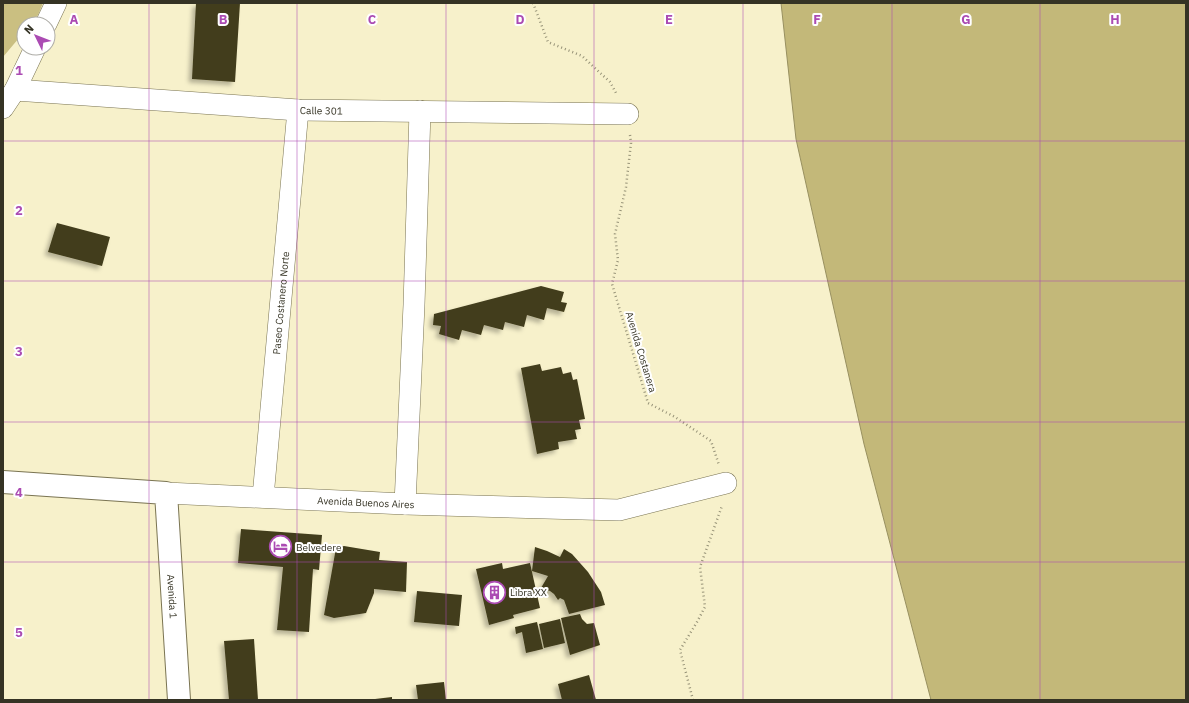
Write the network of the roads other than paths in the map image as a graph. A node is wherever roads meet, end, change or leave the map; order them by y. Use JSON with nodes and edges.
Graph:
{"nodes":[{"id":1,"x":56,"y":3,"type":"edge"},
{"id":2,"x":50,"y":16,"type":"edge"},
{"id":3,"x":31,"y":56,"type":"edge"},
{"id":4,"x":15,"y":90,"type":"junction"},
{"id":5,"x":3,"y":108,"type":"edge"},
{"id":6,"x":298,"y":110,"type":"junction"},
{"id":7,"x":420,"y":111,"type":"junction"},
{"id":8,"x":628,"y":114,"type":"road end"},
{"id":9,"x":3,"y":482,"type":"edge"},
{"id":10,"x":726,"y":484,"type":"road end"},
{"id":11,"x":166,"y":493,"type":"junction"},
{"id":12,"x":263,"y":496,"type":"junction"},
{"id":13,"x":405,"y":504,"type":"junction"},
{"id":14,"x":179,"y":700,"type":"edge"}],
"edges":[{"from":1,"to":2,"type":"street"},
{"from":3,"to":4,"type":"street"},
{"from":4,"to":5,"type":"street"},
{"from":4,"to":6,"type":"street","name":"Calle 301"},
{"from":6,"to":7,"type":"street","name":"Calle 301"},
{"from":6,"to":12,"type":"street","name":"Paseo Costanero Norte"},
{"from":7,"to":8,"type":"street","name":"Calle 301"},
{"from":7,"to":13,"type":"street"},
{"from":9,"to":11,"type":"street","name":"Avenida Buenos Aires"},
{"from":10,"to":13,"type":"street","name":"Avenida Buenos Aires"},
{"from":11,"to":12,"type":"street","name":"Avenida Buenos Aires"},
{"from":11,"to":14,"type":"street","name":"Avenida 1"},
{"from":12,"to":13,"type":"street","name":"Avenida Buenos Aires"}]}
